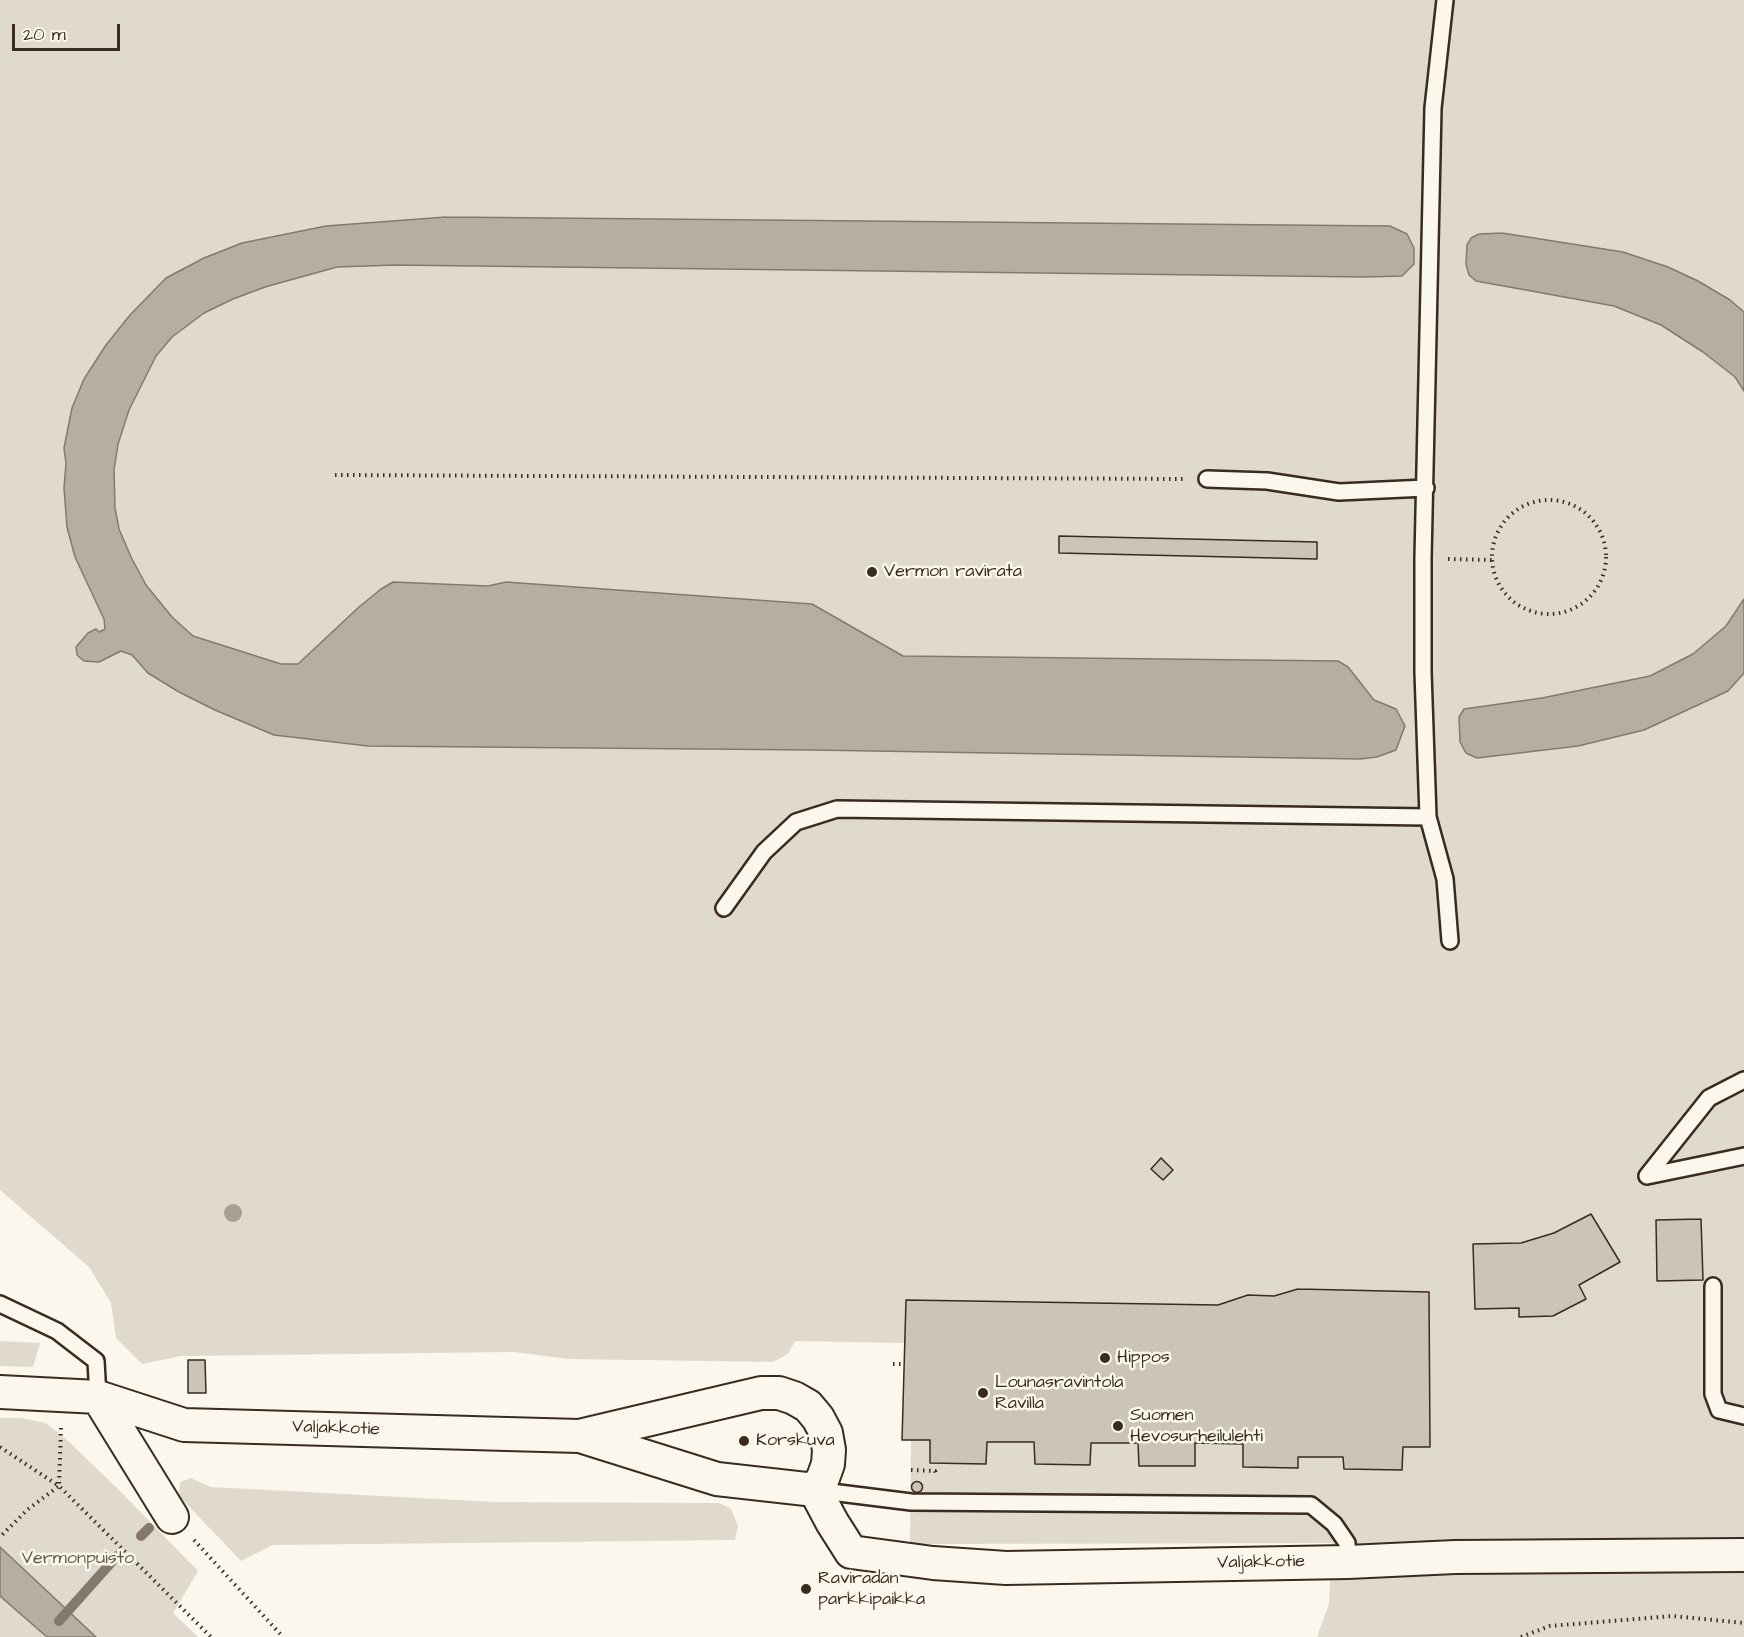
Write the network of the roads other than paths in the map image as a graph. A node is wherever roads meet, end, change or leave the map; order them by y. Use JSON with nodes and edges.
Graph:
{"nodes":[{"id":1,"x":1445,"y":0,"type":"edge"},
{"id":2,"x":1207,"y":479,"type":"road end"},
{"id":3,"x":1426,"y":488,"type":"junction"},
{"id":4,"x":1428,"y":817,"type":"junction"},
{"id":5,"x":724,"y":908,"type":"dead end"},
{"id":6,"x":1450,"y":941,"type":"dead end"},
{"id":7,"x":1744,"y":1080,"type":"edge"},
{"id":8,"x":1744,"y":1156,"type":"edge"},
{"id":9,"x":1713,"y":1286,"type":"dead end"},
{"id":10,"x":0,"y":1304,"type":"edge"},
{"id":11,"x":0,"y":1392,"type":"edge"},
{"id":12,"x":98,"y":1397,"type":"junction"},
{"id":13,"x":1744,"y":1416,"type":"edge"},
{"id":14,"x":579,"y":1436,"type":"junction"},
{"id":15,"x":815,"y":1490,"type":"junction"},
{"id":16,"x":172,"y":1517,"type":"road end"},
{"id":17,"x":1744,"y":1555,"type":"edge"},
{"id":18,"x":1348,"y":1562,"type":"junction"}],
"edges":[{"from":1,"to":3,"type":"lane"},
{"from":2,"to":3,"type":"lane"},
{"from":3,"to":4,"type":"lane"},
{"from":4,"to":5,"type":"lane"},
{"from":4,"to":6,"type":"lane"},
{"from":7,"to":8,"type":"lane"},
{"from":9,"to":13,"type":"lane"},
{"from":10,"to":12,"type":"lane"},
{"from":11,"to":12,"type":"street","name":"Valjakkotie"},
{"from":12,"to":14,"type":"street","name":"Valjakkotie"},
{"from":12,"to":16,"type":"street"},
{"from":14,"to":15,"type":"street","name":"Valjakkotie"},
{"from":14,"to":15,"type":"street","name":"Valjakkotie"},
{"from":15,"to":18,"type":"lane"},
{"from":15,"to":18,"type":"street","name":"Valjakkotie"},
{"from":17,"to":18,"type":"street","name":"Valjakkotie"}]}
